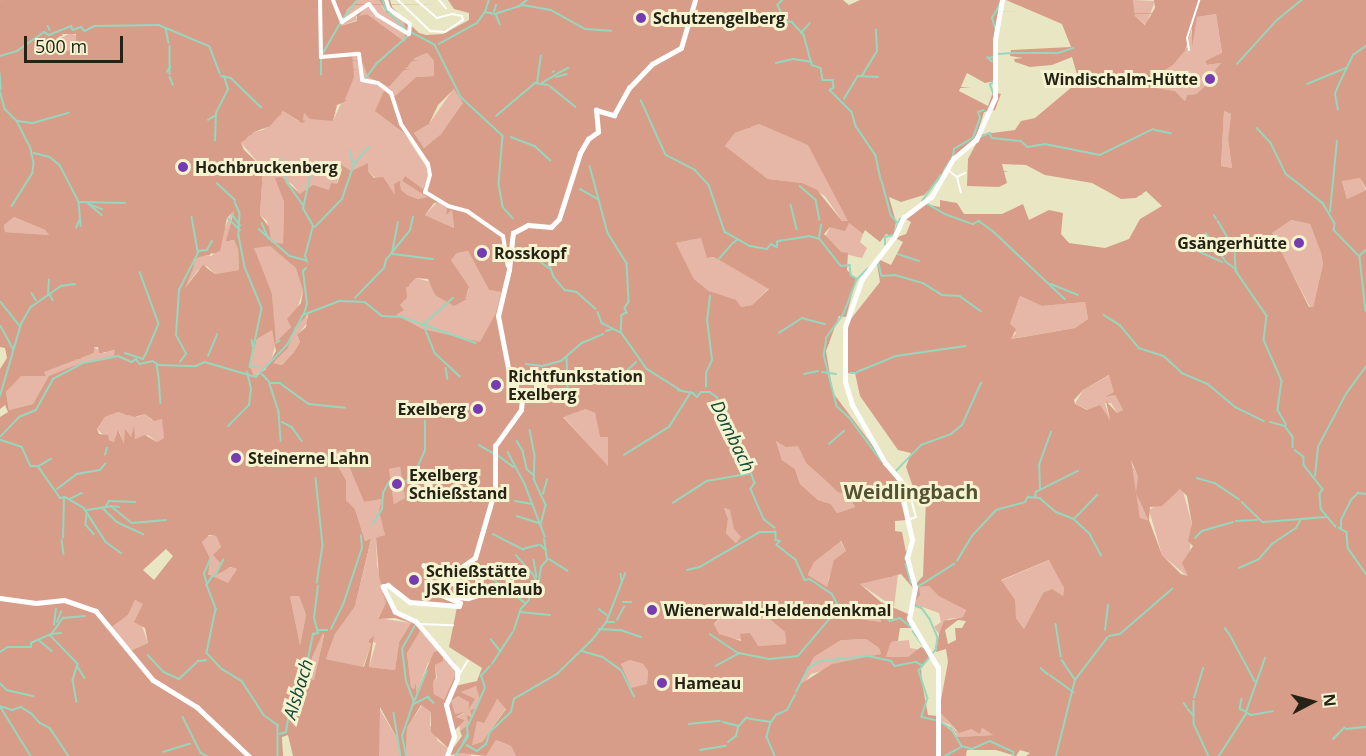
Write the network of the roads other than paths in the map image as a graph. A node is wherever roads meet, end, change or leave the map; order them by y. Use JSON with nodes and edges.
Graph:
{"nodes":[{"id":1,"x":320,"y":0,"type":"edge"},
{"id":2,"x":333,"y":0,"type":"edge"},
{"id":3,"x":386,"y":0,"type":"edge"},
{"id":4,"x":398,"y":0,"type":"edge"},
{"id":5,"x":416,"y":0,"type":"edge"},
{"id":6,"x":439,"y":0,"type":"edge"},
{"id":7,"x":695,"y":0,"type":"edge"},
{"id":8,"x":1002,"y":0,"type":"edge"},
{"id":9,"x":1199,"y":0,"type":"edge"},
{"id":10,"x":446,"y":8,"type":"dead end"},
{"id":11,"x":1189,"y":50,"type":"dead end"},
{"id":12,"x":947,"y":169,"type":"junction"},
{"id":13,"x":965,"y":173,"type":"dead end"},
{"id":14,"x":957,"y":177,"type":"junction"},
{"id":15,"x":961,"y":193,"type":"dead end"},
{"id":16,"x":509,"y":270,"type":"junction"},
{"id":17,"x":912,"y":502,"type":"dead end"},
{"id":18,"x":907,"y":520,"type":"junction"},
{"id":19,"x":0,"y":598,"type":"edge"},
{"id":20,"x":418,"y":624,"type":"junction"},
{"id":21,"x":453,"y":625,"type":"dead end"},
{"id":22,"x":468,"y":660,"type":"dead end"},
{"id":23,"x":458,"y":676,"type":"junction"},
{"id":24,"x":249,"y":756,"type":"edge"},
{"id":25,"x":447,"y":756,"type":"edge"},
{"id":26,"x":938,"y":756,"type":"edge"}],
"edges":[{"from":1,"to":16,"type":"street"},
{"from":2,"to":3,"type":"street"},
{"from":4,"to":5,"type":"street"},
{"from":6,"to":10,"type":"street"},
{"from":7,"to":16,"type":"main road"},
{"from":8,"to":12,"type":"main road"},
{"from":9,"to":11,"type":"street"},
{"from":12,"to":14,"type":"street"},
{"from":12,"to":18,"type":"main road"},
{"from":13,"to":14,"type":"street"},
{"from":14,"to":15,"type":"street"},
{"from":16,"to":20,"type":"main road"},
{"from":17,"to":18,"type":"street"},
{"from":18,"to":26,"type":"main road"},
{"from":19,"to":24,"type":"main road"},
{"from":20,"to":21,"type":"street"},
{"from":20,"to":23,"type":"main road"},
{"from":22,"to":23,"type":"street"},
{"from":23,"to":25,"type":"main road"}]}
